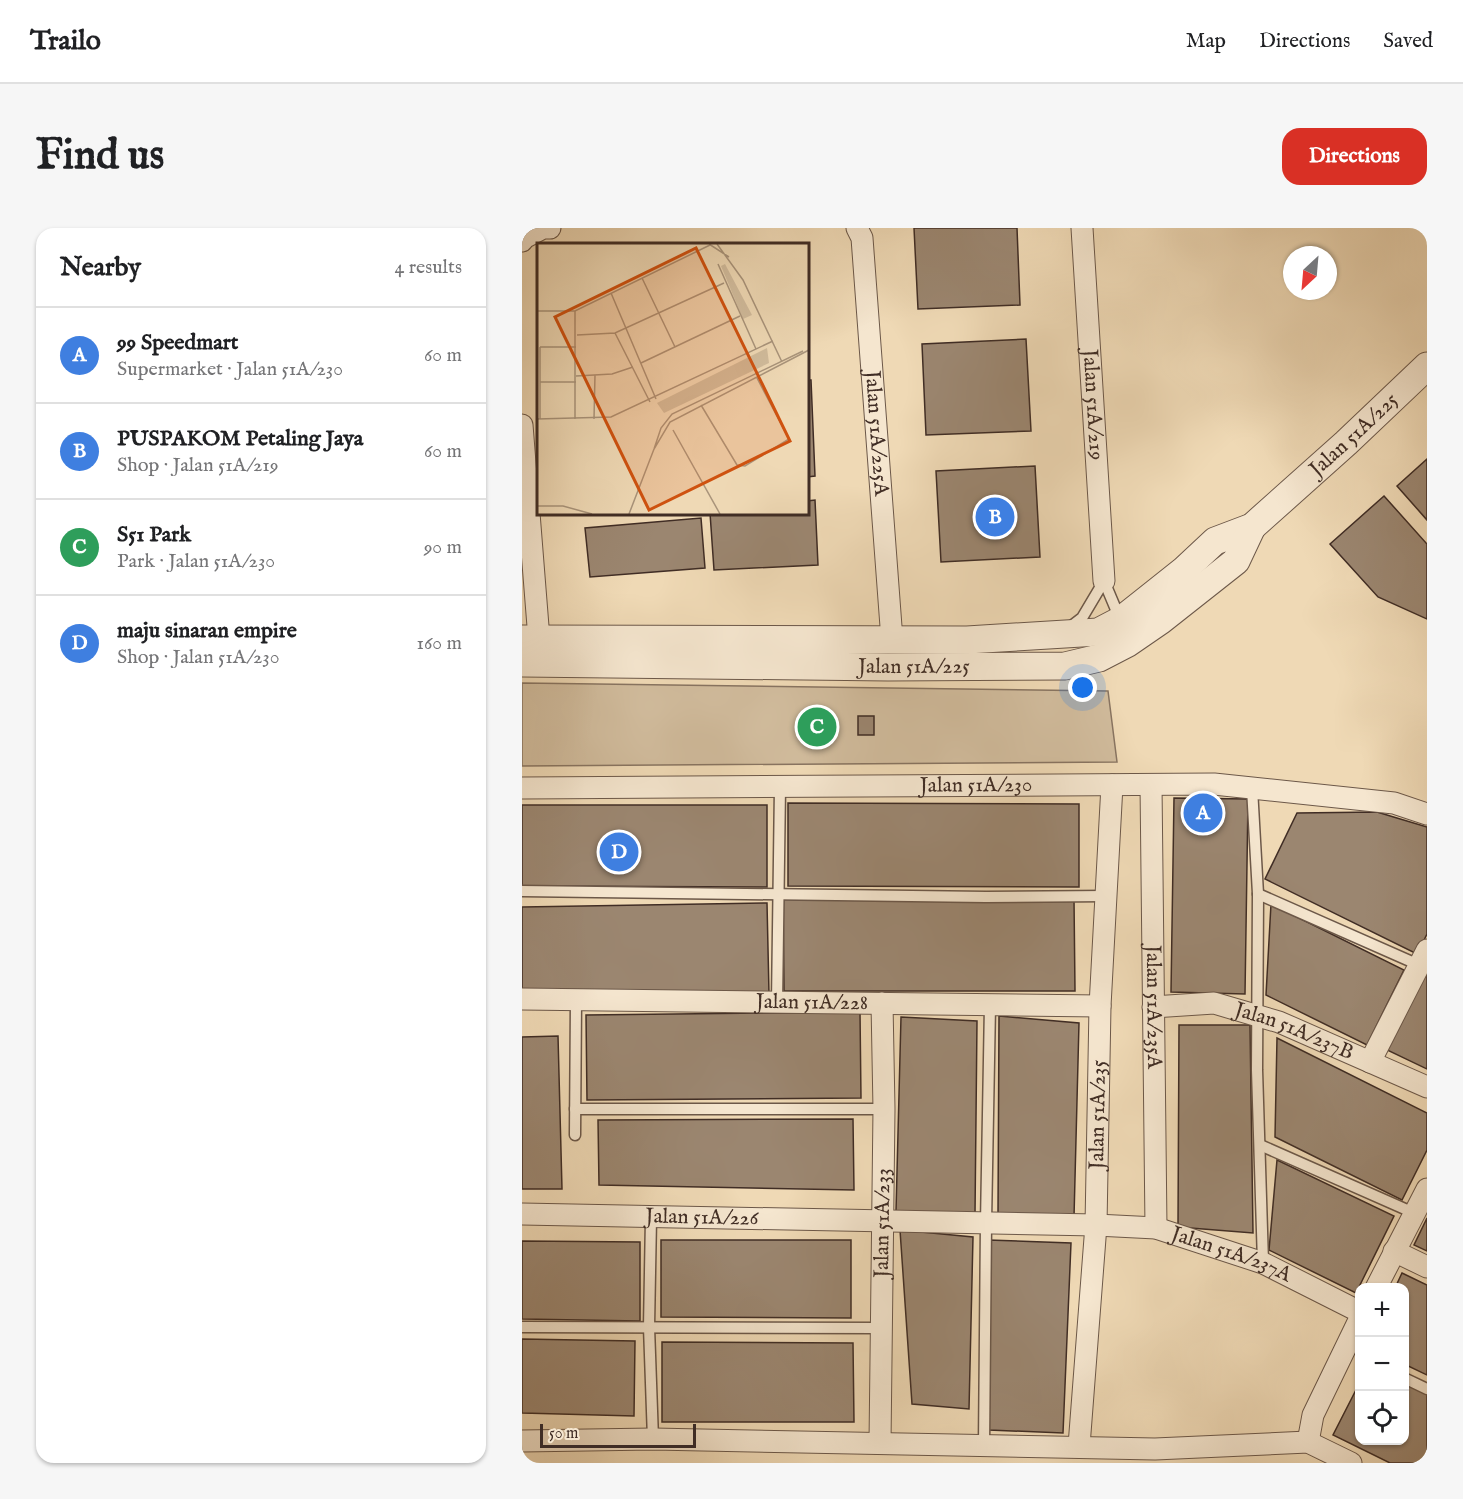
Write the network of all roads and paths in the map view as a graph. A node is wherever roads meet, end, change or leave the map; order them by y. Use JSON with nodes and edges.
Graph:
{"nodes":[{"id":1,"x":550,"y":228,"type":"edge"},
{"id":2,"x":857,"y":228,"type":"edge"},
{"id":3,"x":1082,"y":228,"type":"edge"},
{"id":4,"x":522,"y":241,"type":"edge"},
{"id":5,"x":1427,"y":366,"type":"edge"},
{"id":6,"x":522,"y":425,"type":"edge"},
{"id":7,"x":1251,"y":527,"type":"junction"},
{"id":8,"x":1104,"y":581,"type":"junction"},
{"id":9,"x":528,"y":584,"type":"edge"},
{"id":10,"x":1121,"y":620,"type":"junction"},
{"id":11,"x":1062,"y":634,"type":"junction"},
{"id":12,"x":530,"y":639,"type":"edge"},
{"id":13,"x":892,"y":640,"type":"junction"},
{"id":14,"x":522,"y":663,"type":"edge"},
{"id":15,"x":1112,"y":785,"type":"junction"},
{"id":16,"x":1151,"y":785,"type":"junction"},
{"id":17,"x":780,"y":787,"type":"junction"},
{"id":18,"x":522,"y":788,"type":"edge"},
{"id":19,"x":1252,"y":788,"type":"junction"},
{"id":20,"x":1427,"y":814,"type":"edge"},
{"id":21,"x":522,"y":891,"type":"edge"},
{"id":22,"x":778,"y":894,"type":"junction"},
{"id":23,"x":1258,"y":894,"type":"junction"},
{"id":24,"x":1106,"y":896,"type":"junction"},
{"id":25,"x":1423,"y":958,"type":"edge"},
{"id":26,"x":522,"y":999,"type":"edge"},
{"id":27,"x":576,"y":1000,"type":"junction"},
{"id":28,"x":777,"y":1002,"type":"junction"},
{"id":29,"x":882,"y":1003,"type":"junction"},
{"id":30,"x":990,"y":1005,"type":"junction"},
{"id":31,"x":1100,"y":1006,"type":"junction"},
{"id":32,"x":1153,"y":1007,"type":"junction"},
{"id":33,"x":1258,"y":1016,"type":"junction"},
{"id":34,"x":1370,"y":1062,"type":"junction"},
{"id":35,"x":1427,"y":1087,"type":"edge"},
{"id":36,"x":575,"y":1109,"type":"junction"},
{"id":37,"x":884,"y":1109,"type":"junction"},
{"id":38,"x":575,"y":1135,"type":"dead end"},
{"id":39,"x":1260,"y":1145,"type":"junction"},
{"id":40,"x":1427,"y":1189,"type":"edge"},
{"id":41,"x":1414,"y":1213,"type":"junction"},
{"id":42,"x":522,"y":1214,"type":"edge"},
{"id":43,"x":651,"y":1218,"type":"junction"},
{"id":44,"x":882,"y":1222,"type":"junction"},
{"id":45,"x":986,"y":1223,"type":"junction"},
{"id":46,"x":1096,"y":1225,"type":"junction"},
{"id":47,"x":1156,"y":1228,"type":"junction"},
{"id":48,"x":1395,"y":1251,"type":"junction"},
{"id":49,"x":1263,"y":1263,"type":"junction"},
{"id":50,"x":1427,"y":1267,"type":"edge"},
{"id":51,"x":1378,"y":1283,"type":"edge"},
{"id":52,"x":1355,"y":1310,"type":"edge"},
{"id":53,"x":522,"y":1327,"type":"edge"},
{"id":54,"x":649,"y":1327,"type":"junction"},
{"id":55,"x":881,"y":1328,"type":"junction"},
{"id":56,"x":1355,"y":1330,"type":"edge"},
{"id":57,"x":1409,"y":1380,"type":"edge"},
{"id":58,"x":1427,"y":1389,"type":"edge"},
{"id":59,"x":653,"y":1439,"type":"junction"},
{"id":60,"x":522,"y":1441,"type":"edge"},
{"id":61,"x":1308,"y":1442,"type":"junction"},
{"id":62,"x":880,"y":1443,"type":"junction"},
{"id":63,"x":984,"y":1445,"type":"junction"},
{"id":64,"x":1079,"y":1446,"type":"junction"},
{"id":65,"x":1351,"y":1463,"type":"edge"}],
"edges":[{"from":1,"to":4,"type":"street"},
{"from":2,"to":13,"type":"street","name":"Jalan 51A/225A"},
{"from":3,"to":8,"type":"street","name":"Jalan 51A/219"},
{"from":5,"to":7,"type":"street","name":"Jalan 51A/225"},
{"from":6,"to":9,"type":"street"},
{"from":7,"to":10,"type":"street","name":"Jalan 51A/225"},
{"from":7,"to":14,"type":"street","name":"Jalan 51A/225"},
{"from":8,"to":10,"type":"lane","name":"Jalan 51A/219"},
{"from":8,"to":11,"type":"lane"},
{"from":9,"to":12,"type":"street"},
{"from":10,"to":11,"type":"street","name":"Jalan 51A/225"},
{"from":11,"to":13,"type":"street","name":"Jalan 51A/225"},
{"from":12,"to":13,"type":"street","name":"Jalan 51A/225"},
{"from":15,"to":16,"type":"street","name":"Jalan 51A/230"},
{"from":15,"to":17,"type":"street","name":"Jalan 51A/230"},
{"from":15,"to":24,"type":"street","name":"Jalan 51A/235"},
{"from":16,"to":19,"type":"street","name":"Jalan 51A/230"},
{"from":16,"to":32,"type":"street","name":"Jalan 51A/235A"},
{"from":17,"to":18,"type":"street","name":"Jalan 51A/230"},
{"from":17,"to":22,"type":"lane"},
{"from":19,"to":20,"type":"street","name":"Jalan 51A/230"},
{"from":19,"to":23,"type":"lane"},
{"from":21,"to":22,"type":"lane"},
{"from":22,"to":24,"type":"lane"},
{"from":22,"to":28,"type":"lane"},
{"from":23,"to":25,"type":"lane"},
{"from":23,"to":33,"type":"lane"},
{"from":24,"to":31,"type":"street","name":"Jalan 51A/235"},
{"from":25,"to":34,"type":"street"},
{"from":26,"to":27,"type":"street","name":"Jalan 51A/228"},
{"from":27,"to":28,"type":"street","name":"Jalan 51A/228"},
{"from":27,"to":36,"type":"lane"},
{"from":28,"to":29,"type":"street","name":"Jalan 51A/228"},
{"from":29,"to":30,"type":"street","name":"Jalan 51A/228"},
{"from":29,"to":37,"type":"street","name":"Jalan 51A/233"},
{"from":30,"to":31,"type":"street","name":"Jalan 51A/228"},
{"from":30,"to":45,"type":"lane"},
{"from":31,"to":46,"type":"street","name":"Jalan 51A/235"},
{"from":32,"to":33,"type":"street","name":"Jalan 51A/237B"},
{"from":32,"to":47,"type":"street","name":"Jalan 51A/235A"},
{"from":33,"to":34,"type":"street","name":"Jalan 51A/237B"},
{"from":33,"to":39,"type":"lane"},
{"from":34,"to":35,"type":"street","name":"Jalan 51A/237B"},
{"from":36,"to":37,"type":"lane"},
{"from":36,"to":38,"type":"lane"},
{"from":37,"to":44,"type":"street","name":"Jalan 51A/233"},
{"from":39,"to":41,"type":"lane"},
{"from":39,"to":49,"type":"lane"},
{"from":40,"to":41,"type":"street"},
{"from":41,"to":48,"type":"street"},
{"from":42,"to":43,"type":"street","name":"Jalan 51A/226"},
{"from":43,"to":44,"type":"street","name":"Jalan 51A/226"},
{"from":43,"to":54,"type":"lane"},
{"from":44,"to":45,"type":"street","name":"Jalan 51A/226"},
{"from":44,"to":55,"type":"street","name":"Jalan 51A/233"},
{"from":45,"to":46,"type":"street","name":"Jalan 51A/237A"},
{"from":45,"to":63,"type":"lane"},
{"from":46,"to":47,"type":"street","name":"Jalan 51A/237A"},
{"from":46,"to":64,"type":"street","name":"Jalan 51A/235"},
{"from":47,"to":49,"type":"street","name":"Jalan 51A/237A"},
{"from":48,"to":50,"type":"street"},
{"from":48,"to":51,"type":"street"},
{"from":49,"to":52,"type":"street","name":"Jalan 51A/237A"},
{"from":53,"to":54,"type":"lane"},
{"from":54,"to":55,"type":"lane"},
{"from":54,"to":59,"type":"lane"},
{"from":55,"to":62,"type":"street","name":"Jalan 51A/233"},
{"from":56,"to":61,"type":"street"},
{"from":57,"to":58,"type":"lane"},
{"from":59,"to":60,"type":"street"},
{"from":59,"to":62,"type":"street"},
{"from":61,"to":64,"type":"street"},
{"from":61,"to":65,"type":"street"},
{"from":62,"to":63,"type":"street"},
{"from":63,"to":64,"type":"street"}]}
